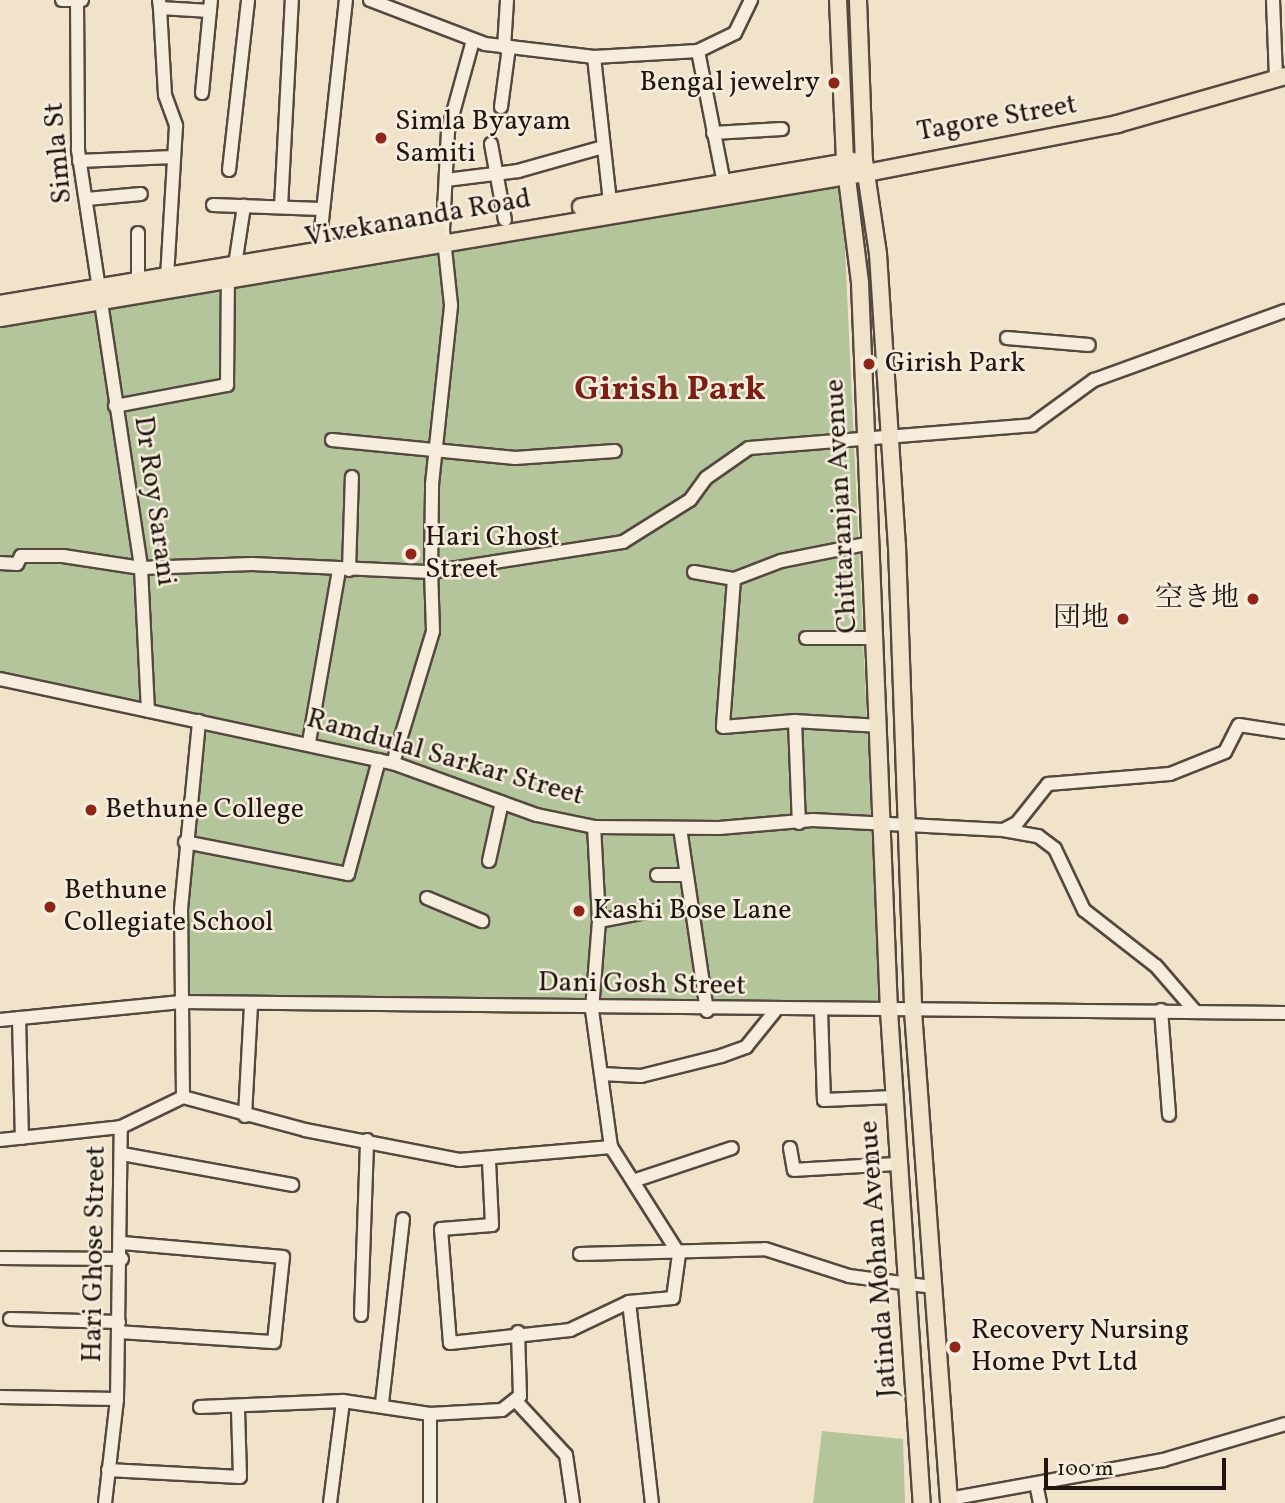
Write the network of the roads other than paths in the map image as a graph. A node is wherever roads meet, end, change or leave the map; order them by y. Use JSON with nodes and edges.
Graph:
{"nodes":[{"id":1,"x":62,"y":0,"type":"edge"},
{"id":2,"x":79,"y":0,"type":"edge"},
{"id":3,"x":248,"y":0,"type":"edge"},
{"id":4,"x":292,"y":0,"type":"edge"},
{"id":5,"x":346,"y":0,"type":"edge"},
{"id":6,"x":370,"y":0,"type":"edge"},
{"id":7,"x":508,"y":0,"type":"edge"},
{"id":8,"x":751,"y":0,"type":"edge"},
{"id":9,"x":838,"y":0,"type":"edge"},
{"id":10,"x":858,"y":0,"type":"edge"},
{"id":11,"x":1273,"y":0,"type":"edge"},
{"id":12,"x":159,"y":4,"type":"edge"},
{"id":13,"x":211,"y":5,"type":"edge"},
{"id":14,"x":473,"y":40,"type":"junction"},
{"id":15,"x":507,"y":47,"type":"junction"},
{"id":16,"x":698,"y":51,"type":"junction"},
{"id":17,"x":594,"y":57,"type":"junction"},
{"id":18,"x":1280,"y":77,"type":"edge"},
{"id":19,"x":202,"y":93,"type":"dead end"},
{"id":20,"x":501,"y":107,"type":"dead end"},
{"id":21,"x":782,"y":129,"type":"dead end"},
{"id":22,"x":713,"y":133,"type":"junction"},
{"id":23,"x":491,"y":144,"type":"dead end"},
{"id":24,"x":603,"y":147,"type":"junction"},
{"id":25,"x":173,"y":157,"type":"junction"},
{"id":26,"x":79,"y":161,"type":"junction"},
{"id":27,"x":865,"y":166,"type":"junction"},
{"id":28,"x":846,"y":169,"type":"junction"},
{"id":29,"x":229,"y":170,"type":"dead end"},
{"id":30,"x":495,"y":173,"type":"junction"},
{"id":31,"x":446,"y":180,"type":"junction"},
{"id":32,"x":724,"y":184,"type":"junction"},
{"id":33,"x":141,"y":194,"type":"dead end"},
{"id":34,"x":87,"y":199,"type":"junction"},
{"id":35,"x":610,"y":202,"type":"junction"},
{"id":36,"x":213,"y":205,"type":"dead end"},
{"id":37,"x":244,"y":206,"type":"junction"},
{"id":38,"x":281,"y":207,"type":"junction"},
{"id":39,"x":321,"y":209,"type":"junction"},
{"id":40,"x":505,"y":220,"type":"junction"},
{"id":41,"x":138,"y":233,"type":"dead end"},
{"id":42,"x":443,"y":235,"type":"junction"},
{"id":43,"x":318,"y":257,"type":"junction"},
{"id":44,"x":232,"y":271,"type":"junction"},
{"id":45,"x":167,"y":277,"type":"junction"},
{"id":46,"x":138,"y":281,"type":"junction"},
{"id":47,"x":97,"y":294,"type":"junction"},
{"id":48,"x":0,"y":304,"type":"edge"},
{"id":49,"x":1285,"y":311,"type":"edge"},
{"id":50,"x":0,"y":318,"type":"edge"},
{"id":51,"x":1007,"y":338,"type":"dead end"},
{"id":52,"x":1089,"y":345,"type":"dead end"},
{"id":53,"x":115,"y":406,"type":"junction"},
{"id":54,"x":890,"y":439,"type":"junction"},
{"id":55,"x":332,"y":440,"type":"dead end"},
{"id":56,"x":864,"y":441,"type":"junction"},
{"id":57,"x":436,"y":448,"type":"junction"},
{"id":58,"x":615,"y":451,"type":"dead end"},
{"id":59,"x":352,"y":477,"type":"dead end"},
{"id":60,"x":870,"y":543,"type":"junction"},
{"id":61,"x":0,"y":563,"type":"edge"},
{"id":62,"x":141,"y":568,"type":"junction"},
{"id":63,"x":344,"y":570,"type":"junction"},
{"id":64,"x":431,"y":572,"type":"junction"},
{"id":65,"x":694,"y":572,"type":"dead end"},
{"id":66,"x":734,"y":579,"type":"junction"},
{"id":67,"x":806,"y":638,"type":"dead end"},
{"id":68,"x":875,"y":638,"type":"junction"},
{"id":69,"x":0,"y":679,"type":"edge"},
{"id":70,"x":148,"y":711,"type":"junction"},
{"id":71,"x":200,"y":721,"type":"junction"},
{"id":72,"x":795,"y":722,"type":"junction"},
{"id":73,"x":879,"y":726,"type":"junction"},
{"id":74,"x":1285,"y":732,"type":"edge"},
{"id":75,"x":309,"y":742,"type":"junction"},
{"id":76,"x":379,"y":760,"type":"junction"},
{"id":77,"x":393,"y":763,"type":"junction"},
{"id":78,"x":502,"y":802,"type":"junction"},
{"id":79,"x":799,"y":822,"type":"junction"},
{"id":80,"x":881,"y":823,"type":"junction"},
{"id":81,"x":908,"y":825,"type":"junction"},
{"id":82,"x":594,"y":827,"type":"junction"},
{"id":83,"x":680,"y":828,"type":"junction"},
{"id":84,"x":1003,"y":830,"type":"junction"},
{"id":85,"x":185,"y":842,"type":"junction"},
{"id":86,"x":489,"y":860,"type":"dead end"},
{"id":87,"x":657,"y":875,"type":"dead end"},
{"id":88,"x":686,"y":875,"type":"junction"},
{"id":89,"x":427,"y":898,"type":"dead end"},
{"id":90,"x":652,"y":911,"type":"dead end"},
{"id":91,"x":482,"y":921,"type":"dead end"},
{"id":92,"x":599,"y":921,"type":"junction"},
{"id":93,"x":181,"y":1002,"type":"junction"},
{"id":94,"x":251,"y":1004,"type":"junction"},
{"id":95,"x":592,"y":1010,"type":"junction"},
{"id":96,"x":1161,"y":1010,"type":"junction"},
{"id":97,"x":1194,"y":1010,"type":"junction"},
{"id":98,"x":708,"y":1011,"type":"junction"},
{"id":99,"x":775,"y":1011,"type":"junction"},
{"id":100,"x":821,"y":1011,"type":"junction"},
{"id":101,"x":889,"y":1011,"type":"junction"},
{"id":102,"x":913,"y":1011,"type":"junction"},
{"id":103,"x":1285,"y":1013,"type":"edge"},
{"id":104,"x":19,"y":1018,"type":"junction"},
{"id":105,"x":0,"y":1020,"type":"edge"},
{"id":106,"x":601,"y":1074,"type":"junction"},
{"id":107,"x":183,"y":1097,"type":"junction"},
{"id":108,"x":894,"y":1097,"type":"junction"},
{"id":109,"x":1169,"y":1115,"type":"dead end"},
{"id":110,"x":245,"y":1116,"type":"junction"},
{"id":111,"x":121,"y":1127,"type":"junction"},
{"id":112,"x":22,"y":1138,"type":"junction"},
{"id":113,"x":0,"y":1140,"type":"edge"},
{"id":114,"x":367,"y":1140,"type":"junction"},
{"id":115,"x":611,"y":1147,"type":"junction"},
{"id":116,"x":790,"y":1148,"type":"dead end"},
{"id":117,"x":733,"y":1149,"type":"dead end"},
{"id":118,"x":122,"y":1154,"type":"junction"},
{"id":119,"x":489,"y":1161,"type":"junction"},
{"id":120,"x":899,"y":1164,"type":"junction"},
{"id":121,"x":633,"y":1181,"type":"junction"},
{"id":122,"x":292,"y":1185,"type":"dead end"},
{"id":123,"x":403,"y":1219,"type":"dead end"},
{"id":124,"x":123,"y":1243,"type":"junction"},
{"id":125,"x":580,"y":1254,"type":"dead end"},
{"id":126,"x":679,"y":1254,"type":"junction"},
{"id":127,"x":0,"y":1258,"type":"edge"},
{"id":128,"x":122,"y":1259,"type":"junction"},
{"id":129,"x":907,"y":1284,"type":"junction"},
{"id":130,"x":933,"y":1287,"type":"junction"},
{"id":131,"x":629,"y":1302,"type":"junction"},
{"id":132,"x":361,"y":1315,"type":"dead end"},
{"id":133,"x":10,"y":1319,"type":"dead end"},
{"id":134,"x":118,"y":1327,"type":"junction"},
{"id":135,"x":518,"y":1332,"type":"junction"},
{"id":136,"x":0,"y":1397,"type":"edge"},
{"id":137,"x":117,"y":1399,"type":"junction"},
{"id":138,"x":515,"y":1400,"type":"junction"},
{"id":139,"x":343,"y":1401,"type":"junction"},
{"id":140,"x":382,"y":1403,"type":"junction"},
{"id":141,"x":200,"y":1407,"type":"dead end"},
{"id":142,"x":238,"y":1409,"type":"junction"},
{"id":143,"x":430,"y":1414,"type":"junction"},
{"id":144,"x":1285,"y":1424,"type":"edge"},
{"id":145,"x":108,"y":1470,"type":"junction"},
{"id":146,"x":1036,"y":1485,"type":"junction"},
{"id":147,"x":949,"y":1501,"type":"edge"},
{"id":148,"x":105,"y":1503,"type":"edge"},
{"id":149,"x":330,"y":1503,"type":"edge"},
{"id":150,"x":430,"y":1503,"type":"edge"},
{"id":151,"x":573,"y":1503,"type":"edge"},
{"id":152,"x":652,"y":1503,"type":"edge"},
{"id":153,"x":922,"y":1503,"type":"edge"},
{"id":154,"x":1040,"y":1503,"type":"edge"}],
"edges":[{"from":1,"to":2,"type":"street"},
{"from":2,"to":26,"type":"street","name":"Simla St"},
{"from":3,"to":29,"type":"street"},
{"from":4,"to":38,"type":"street"},
{"from":5,"to":39,"type":"street"},
{"from":6,"to":14,"type":"street"},
{"from":7,"to":15,"type":"street"},
{"from":8,"to":16,"type":"street"},
{"from":9,"to":28,"type":"main road","name":"Chittaranjan Avenue"},
{"from":10,"to":27,"type":"main road"},
{"from":11,"to":18,"type":"street"},
{"from":12,"to":13,"type":"street"},
{"from":12,"to":25,"type":"street"},
{"from":13,"to":19,"type":"street"},
{"from":14,"to":15,"type":"street"},
{"from":14,"to":31,"type":"street"},
{"from":15,"to":17,"type":"street"},
{"from":15,"to":20,"type":"street"},
{"from":16,"to":17,"type":"street"},
{"from":16,"to":22,"type":"street"},
{"from":17,"to":24,"type":"street"},
{"from":18,"to":27,"type":"main road","name":"Tagore Street"},
{"from":21,"to":22,"type":"street"},
{"from":22,"to":32,"type":"street"},
{"from":23,"to":30,"type":"street"},
{"from":24,"to":30,"type":"street"},
{"from":24,"to":35,"type":"street"},
{"from":25,"to":26,"type":"street"},
{"from":25,"to":45,"type":"street"},
{"from":26,"to":34,"type":"street","name":"Simla St"},
{"from":27,"to":28,"type":"main road","name":"Tagore Street"},
{"from":27,"to":54,"type":"main road"},
{"from":28,"to":32,"type":"main road","name":"Vivekananda Road"},
{"from":28,"to":42,"type":"main road","name":"Vivekananda Road"},
{"from":28,"to":56,"type":"main road","name":"Chittaranjan Avenue"},
{"from":30,"to":31,"type":"street"},
{"from":30,"to":40,"type":"street"},
{"from":31,"to":42,"type":"street"},
{"from":32,"to":35,"type":"main road","name":"Vivekananda Road"},
{"from":33,"to":34,"type":"street"},
{"from":34,"to":47,"type":"street","name":"Simla St"},
{"from":35,"to":40,"type":"main road","name":"Vivekananda Road"},
{"from":36,"to":37,"type":"street"},
{"from":37,"to":38,"type":"street"},
{"from":37,"to":44,"type":"street"},
{"from":38,"to":39,"type":"street"},
{"from":39,"to":43,"type":"street"},
{"from":40,"to":42,"type":"main road","name":"Vivekananda Road"},
{"from":41,"to":46,"type":"street"},
{"from":42,"to":43,"type":"main road","name":"Vivekananda Road"},
{"from":42,"to":57,"type":"street"},
{"from":43,"to":44,"type":"main road","name":"Vivekananda Road"},
{"from":44,"to":45,"type":"main road","name":"Vivekananda Road"},
{"from":44,"to":47,"type":"main road","name":"Vivekananda Road"},
{"from":44,"to":53,"type":"street"},
{"from":45,"to":46,"type":"main road","name":"Vivekananda Road"},
{"from":46,"to":47,"type":"main road","name":"Vivekananda Road"},
{"from":47,"to":48,"type":"main road","name":"Vivekananda Road"},
{"from":47,"to":50,"type":"main road","name":"Vivekananda Road"},
{"from":47,"to":53,"type":"street","name":"Dr Roy Sarani"},
{"from":49,"to":54,"type":"street"},
{"from":51,"to":52,"type":"street"},
{"from":53,"to":62,"type":"street","name":"Dr Roy Sarani"},
{"from":54,"to":56,"type":"street"},
{"from":54,"to":81,"type":"main road"},
{"from":55,"to":57,"type":"street"},
{"from":56,"to":60,"type":"main road","name":"Chittaranjan Avenue"},
{"from":56,"to":64,"type":"street"},
{"from":57,"to":58,"type":"street"},
{"from":57,"to":64,"type":"street"},
{"from":59,"to":63,"type":"street"},
{"from":60,"to":66,"type":"street"},
{"from":60,"to":68,"type":"main road","name":"Chittaranjan Avenue"},
{"from":61,"to":62,"type":"street"},
{"from":62,"to":63,"type":"street"},
{"from":62,"to":70,"type":"street","name":"Dr Roy Sarani"},
{"from":63,"to":64,"type":"street"},
{"from":63,"to":75,"type":"street"},
{"from":64,"to":77,"type":"street"},
{"from":65,"to":66,"type":"street"},
{"from":66,"to":72,"type":"street"},
{"from":67,"to":68,"type":"street"},
{"from":68,"to":73,"type":"main road","name":"Chittaranjan Avenue"},
{"from":69,"to":70,"type":"street","name":"Ramdulal Sarkar Street"},
{"from":70,"to":71,"type":"street","name":"Ramdulal Sarkar Street"},
{"from":71,"to":75,"type":"street","name":"Ramdulal Sarkar Street"},
{"from":71,"to":85,"type":"street"},
{"from":72,"to":73,"type":"street"},
{"from":72,"to":79,"type":"street"},
{"from":73,"to":80,"type":"main road","name":"Chittaranjan Avenue"},
{"from":74,"to":84,"type":"street"},
{"from":75,"to":76,"type":"street","name":"Ramdulal Sarkar Street"},
{"from":76,"to":77,"type":"street","name":"Ramdulal Sarkar Street"},
{"from":76,"to":85,"type":"street"},
{"from":77,"to":78,"type":"street","name":"Ramdulal Sarkar Street"},
{"from":78,"to":82,"type":"street","name":"Ramdulal Sarkar Street"},
{"from":78,"to":86,"type":"street"},
{"from":79,"to":80,"type":"street","name":"Ramdulal Sarkar Street"},
{"from":79,"to":83,"type":"street","name":"Ramdulal Sarkar Street"},
{"from":80,"to":81,"type":"street","name":"Ramdulal Sarkar Street"},
{"from":80,"to":101,"type":"main road","name":"Chittaranjan Avenue"},
{"from":81,"to":84,"type":"street","name":"Ramdulal Sarkar Street"},
{"from":81,"to":102,"type":"main road"},
{"from":82,"to":83,"type":"street","name":"Ramdulal Sarkar Street"},
{"from":82,"to":92,"type":"street"},
{"from":83,"to":88,"type":"street"},
{"from":84,"to":97,"type":"street","name":"Ramdulal Sarkar Street"},
{"from":85,"to":93,"type":"street"},
{"from":87,"to":88,"type":"street"},
{"from":88,"to":98,"type":"street"},
{"from":89,"to":91,"type":"street"},
{"from":90,"to":92,"type":"street"},
{"from":92,"to":95,"type":"street"},
{"from":93,"to":94,"type":"street","name":"Dani Gosh Street"},
{"from":93,"to":104,"type":"street","name":"Dani Gosh Street"},
{"from":93,"to":107,"type":"street"},
{"from":94,"to":95,"type":"street","name":"Dani Gosh Street"},
{"from":94,"to":110,"type":"street"},
{"from":95,"to":98,"type":"street","name":"Dani Gosh Street"},
{"from":95,"to":106,"type":"street"},
{"from":96,"to":97,"type":"street","name":"Dani Gosh Street"},
{"from":96,"to":102,"type":"street","name":"Dani Gosh Street"},
{"from":96,"to":109,"type":"street"},
{"from":97,"to":103,"type":"street","name":"Dani Gosh Street"},
{"from":98,"to":99,"type":"street","name":"Dani Gosh Street"},
{"from":99,"to":100,"type":"street","name":"Dani Gosh Street"},
{"from":99,"to":106,"type":"street"},
{"from":100,"to":101,"type":"street","name":"Dani Gosh Street"},
{"from":100,"to":108,"type":"street"},
{"from":101,"to":102,"type":"street","name":"Dani Gosh Street"},
{"from":101,"to":108,"type":"main road","name":"Jatinda Mohan Avenue"},
{"from":102,"to":130,"type":"main road"},
{"from":104,"to":105,"type":"street","name":"Dani Gosh Street"},
{"from":104,"to":112,"type":"street"},
{"from":106,"to":115,"type":"street"},
{"from":107,"to":110,"type":"street"},
{"from":107,"to":111,"type":"street","name":"Hari Ghose Street"},
{"from":108,"to":120,"type":"main road","name":"Jatinda Mohan Avenue"},
{"from":110,"to":114,"type":"street"},
{"from":111,"to":112,"type":"street"},
{"from":111,"to":118,"type":"street","name":"Hari Ghose Street"},
{"from":112,"to":113,"type":"street"},
{"from":114,"to":119,"type":"street"},
{"from":114,"to":132,"type":"street"},
{"from":115,"to":119,"type":"street"},
{"from":115,"to":121,"type":"street"},
{"from":116,"to":120,"type":"street"},
{"from":117,"to":121,"type":"street"},
{"from":118,"to":122,"type":"street"},
{"from":118,"to":124,"type":"street","name":"Hari Ghose Street"},
{"from":119,"to":135,"type":"street"},
{"from":120,"to":129,"type":"main road","name":"Jatinda Mohan Avenue"},
{"from":121,"to":126,"type":"street"},
{"from":123,"to":140,"type":"street"},
{"from":124,"to":128,"type":"street","name":"Hari Ghose Street"},
{"from":124,"to":134,"type":"street"},
{"from":125,"to":126,"type":"street"},
{"from":126,"to":129,"type":"street"},
{"from":126,"to":131,"type":"street"},
{"from":127,"to":128,"type":"street"},
{"from":128,"to":134,"type":"street","name":"Hari Ghose Street"},
{"from":129,"to":130,"type":"street"},
{"from":129,"to":153,"type":"main road","name":"Jatinda Mohan Avenue"},
{"from":130,"to":147,"type":"main road"},
{"from":131,"to":135,"type":"street"},
{"from":131,"to":152,"type":"street"},
{"from":133,"to":134,"type":"street"},
{"from":134,"to":137,"type":"street","name":"Hari Ghose Street"},
{"from":135,"to":138,"type":"street"},
{"from":136,"to":137,"type":"street"},
{"from":137,"to":145,"type":"street","name":"Hari Ghose Street"},
{"from":138,"to":143,"type":"street"},
{"from":138,"to":151,"type":"street"},
{"from":139,"to":140,"type":"street"},
{"from":139,"to":142,"type":"street"},
{"from":139,"to":149,"type":"street"},
{"from":140,"to":143,"type":"street"},
{"from":141,"to":142,"type":"street"},
{"from":142,"to":145,"type":"street"},
{"from":143,"to":150,"type":"street"},
{"from":144,"to":146,"type":"street"},
{"from":145,"to":148,"type":"street","name":"Hari Ghose Street"},
{"from":146,"to":147,"type":"street"},
{"from":146,"to":154,"type":"street"}]}
